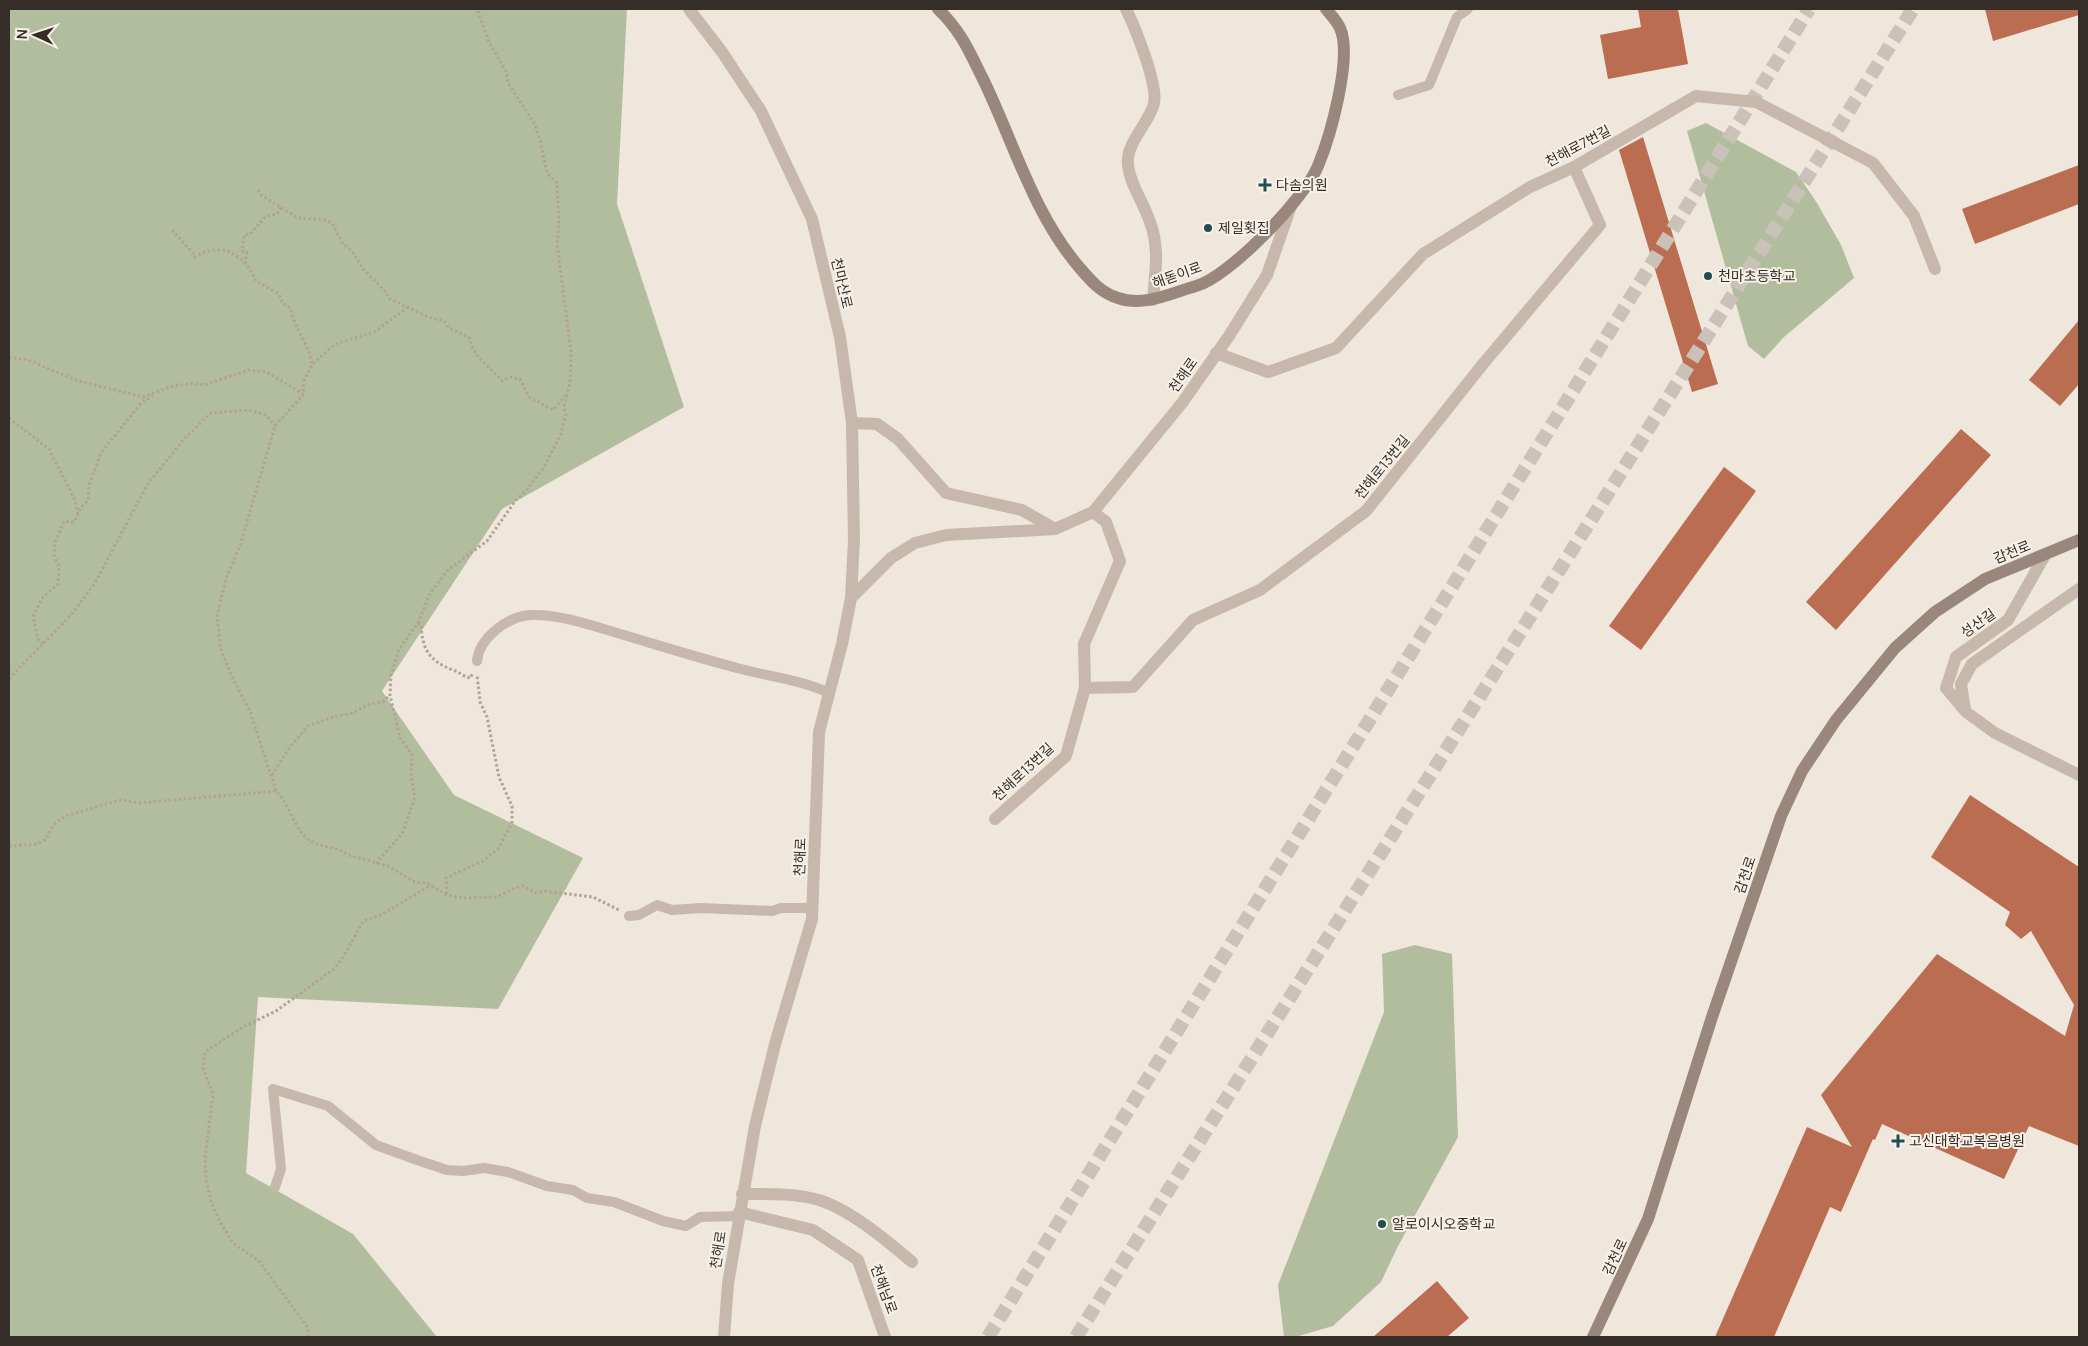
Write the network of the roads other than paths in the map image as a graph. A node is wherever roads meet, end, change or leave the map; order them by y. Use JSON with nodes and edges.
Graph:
{"nodes":[{"id":1,"x":689,"y":9,"type":"edge"},
{"id":2,"x":938,"y":9,"type":"edge"},
{"id":3,"x":1126,"y":9,"type":"edge"},
{"id":4,"x":1326,"y":9,"type":"edge"},
{"id":5,"x":1468,"y":9,"type":"edge"},
{"id":6,"x":1398,"y":94,"type":"dead end"},
{"id":7,"x":1574,"y":167,"type":"junction"},
{"id":8,"x":1292,"y":203,"type":"junction"},
{"id":9,"x":1935,"y":270,"type":"dead end"},
{"id":10,"x":1152,"y":300,"type":"junction"},
{"id":11,"x":1216,"y":353,"type":"junction"},
{"id":12,"x":852,"y":422,"type":"junction"},
{"id":13,"x":1093,"y":512,"type":"junction"},
{"id":14,"x":1056,"y":528,"type":"junction"},
{"id":15,"x":2079,"y":540,"type":"edge"},
{"id":16,"x":2045,"y":555,"type":"junction"},
{"id":17,"x":2079,"y":589,"type":"edge"},
{"id":18,"x":851,"y":598,"type":"junction"},
{"id":19,"x":477,"y":661,"type":"road end"},
{"id":20,"x":1085,"y":688,"type":"junction"},
{"id":21,"x":829,"y":693,"type":"junction"},
{"id":22,"x":1966,"y":712,"type":"junction"},
{"id":23,"x":2079,"y":775,"type":"edge"},
{"id":24,"x":995,"y":819,"type":"dead end"},
{"id":25,"x":813,"y":908,"type":"junction"},
{"id":26,"x":629,"y":916,"type":"road end"},
{"id":27,"x":275,"y":1187,"type":"dead end"},
{"id":28,"x":742,"y":1194,"type":"junction"},
{"id":29,"x":739,"y":1214,"type":"junction"},
{"id":30,"x":912,"y":1262,"type":"dead end"},
{"id":31,"x":724,"y":1337,"type":"edge"},
{"id":32,"x":885,"y":1337,"type":"edge"},
{"id":33,"x":1593,"y":1337,"type":"edge"}],
"edges":[{"from":1,"to":12,"type":"street","name":"천마산로"},
{"from":2,"to":10,"type":"main road","name":"해돋이로"},
{"from":3,"to":10,"type":"street"},
{"from":4,"to":8,"type":"main road","name":"해돋이로"},
{"from":5,"to":6,"type":"lane"},
{"from":7,"to":9,"type":"street","name":"천해로7번길"},
{"from":7,"to":11,"type":"street","name":"천해로7번길"},
{"from":7,"to":20,"type":"street","name":"천해로13번길"},
{"from":8,"to":10,"type":"main road","name":"해돋이로"},
{"from":8,"to":11,"type":"street","name":"천해로"},
{"from":11,"to":13,"type":"street","name":"천해로"},
{"from":12,"to":14,"type":"street"},
{"from":12,"to":18,"type":"street","name":"천마산로"},
{"from":13,"to":14,"type":"street","name":"천해로"},
{"from":13,"to":20,"type":"street","name":"천해로13번길"},
{"from":14,"to":18,"type":"street","name":"천해로"},
{"from":15,"to":16,"type":"main road","name":"감천로"},
{"from":16,"to":22,"type":"street","name":"성산길"},
{"from":16,"to":33,"type":"main road","name":"감천로"},
{"from":17,"to":22,"type":"street"},
{"from":18,"to":21,"type":"street","name":"천해로"},
{"from":19,"to":21,"type":"lane"},
{"from":20,"to":24,"type":"street","name":"천해로13번길"},
{"from":21,"to":25,"type":"street","name":"천해로"},
{"from":22,"to":23,"type":"street","name":"성산길"},
{"from":25,"to":26,"type":"lane"},
{"from":25,"to":28,"type":"street","name":"천해로"},
{"from":27,"to":29,"type":"lane"},
{"from":28,"to":29,"type":"street","name":"천해로"},
{"from":28,"to":30,"type":"street"},
{"from":29,"to":31,"type":"street","name":"천해로"},
{"from":29,"to":32,"type":"street","name":"천해남로"}]}
